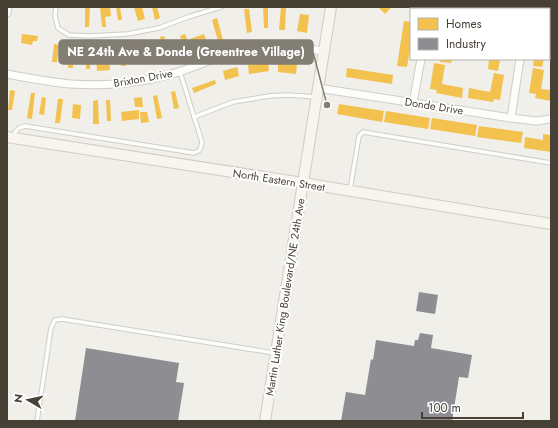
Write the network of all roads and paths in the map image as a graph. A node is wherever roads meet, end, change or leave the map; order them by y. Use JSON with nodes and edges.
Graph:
{"nodes":[{"id":1,"x":8,"y":7,"type":"edge"},
{"id":2,"x":56,"y":7,"type":"edge"},
{"id":3,"x":221,"y":7,"type":"edge"},
{"id":4,"x":331,"y":7,"type":"edge"},
{"id":5,"x":7,"y":13,"type":"edge"},
{"id":6,"x":324,"y":51,"type":"junction"},
{"id":7,"x":421,"y":60,"type":"edge"},
{"id":8,"x":520,"y":60,"type":"edge"},
{"id":9,"x":180,"y":72,"type":"junction"},
{"id":10,"x":7,"y":74,"type":"edge"},
{"id":11,"x":317,"y":93,"type":"junction"},
{"id":12,"x":413,"y":103,"type":"junction"},
{"id":13,"x":194,"y":117,"type":"junction"},
{"id":14,"x":510,"y":118,"type":"junction"},
{"id":15,"x":551,"y":118,"type":"edge"},
{"id":16,"x":11,"y":138,"type":"edge"},
{"id":17,"x":551,"y":163,"type":"edge"},
{"id":18,"x":303,"y":183,"type":"junction"},
{"id":19,"x":350,"y":191,"type":"junction"},
{"id":20,"x":551,"y":224,"type":"edge"},
{"id":21,"x":276,"y":353,"type":"junction"},
{"id":22,"x":37,"y":421,"type":"edge"},
{"id":23,"x":265,"y":421,"type":"edge"}],
"edges":[{"from":1,"to":5,"type":"street"},
{"from":2,"to":3,"type":"lane"},
{"from":4,"to":6,"type":"main road","name":"Martin Luther King Boulevard/NE 24th Ave"},
{"from":6,"to":9,"type":"street","name":"Brixton Drive"},
{"from":6,"to":11,"type":"main road","name":"Martin Luther King Boulevard/NE 24th Ave"},
{"from":7,"to":12,"type":"street"},
{"from":8,"to":14,"type":"street"},
{"from":9,"to":10,"type":"street","name":"Brixton Drive"},
{"from":9,"to":13,"type":"lane"},
{"from":11,"to":12,"type":"street","name":"Donde Drive"},
{"from":11,"to":13,"type":"lane"},
{"from":11,"to":18,"type":"main road","name":"Martin Luther King Boulevard/NE 24th Ave"},
{"from":12,"to":14,"type":"street","name":"Donde Drive"},
{"from":13,"to":16,"type":"lane"},
{"from":14,"to":15,"type":"street","name":"Donde Drive"},
{"from":16,"to":18,"type":"main road","name":"North Eastern Street"},
{"from":17,"to":19,"type":"lane"},
{"from":18,"to":19,"type":"main road","name":"North Eastern Street"},
{"from":18,"to":21,"type":"main road","name":"Martin Luther King Boulevard/NE 24th Ave"},
{"from":19,"to":20,"type":"main road","name":"North Eastern Street"},
{"from":21,"to":22,"type":"lane"},
{"from":21,"to":23,"type":"main road","name":"Martin Luther King Boulevard/NE 24th Ave"}]}
